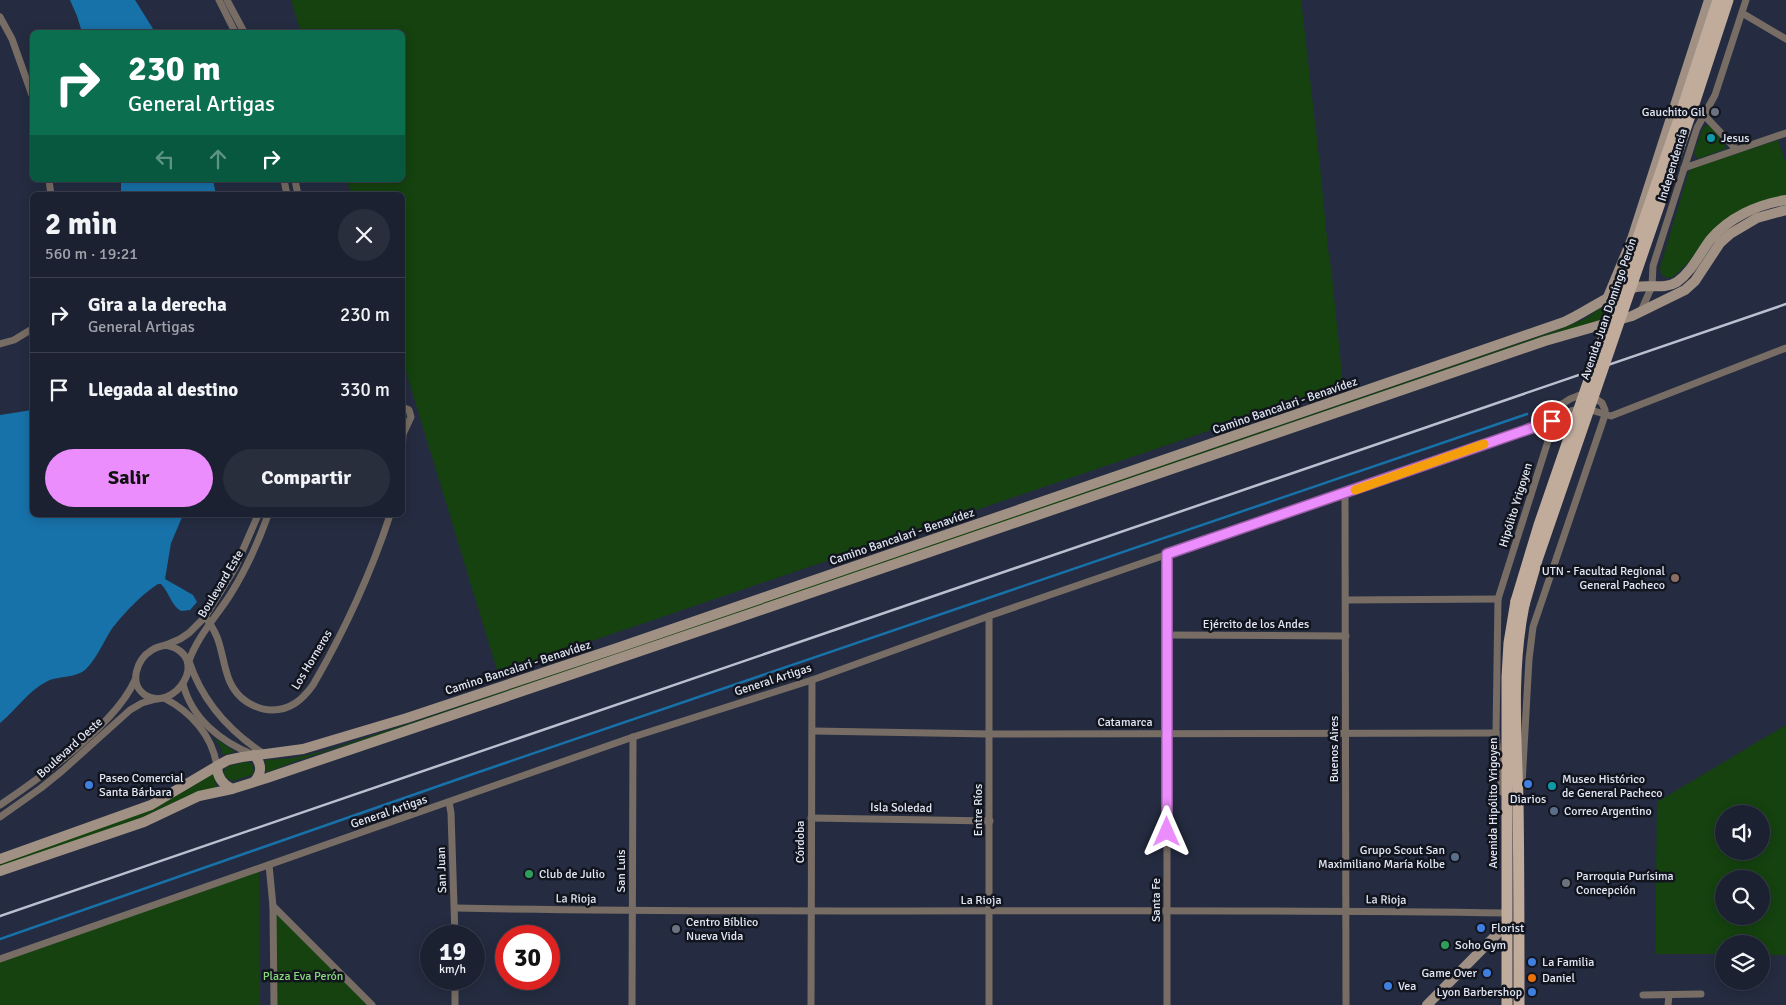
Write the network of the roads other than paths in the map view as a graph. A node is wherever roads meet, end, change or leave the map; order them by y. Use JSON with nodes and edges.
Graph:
{"nodes":[{"id":1,"x":219,"y":0,"type":"edge"},
{"id":2,"x":227,"y":0,"type":"edge"},
{"id":3,"x":1709,"y":0,"type":"edge"},
{"id":4,"x":1718,"y":0,"type":"edge"},
{"id":5,"x":1728,"y":0,"type":"edge"},
{"id":6,"x":1746,"y":0,"type":"edge"},
{"id":7,"x":1742,"y":13,"type":"junction"},
{"id":8,"x":0,"y":17,"type":"edge"},
{"id":9,"x":234,"y":30,"type":"edge"},
{"id":10,"x":243,"y":30,"type":"edge"},
{"id":11,"x":1786,"y":39,"type":"edge"},
{"id":12,"x":30,"y":89,"type":"edge"},
{"id":13,"x":1704,"y":115,"type":"junction"},
{"id":14,"x":1786,"y":132,"type":"edge"},
{"id":15,"x":1736,"y":149,"type":"junction"},
{"id":16,"x":1684,"y":168,"type":"junction"},
{"id":17,"x":1786,"y":200,"type":"edge"},
{"id":18,"x":1786,"y":210,"type":"edge"},
{"id":19,"x":1652,"y":286,"type":"junction"},
{"id":20,"x":1608,"y":297,"type":"junction"},
{"id":21,"x":1641,"y":311,"type":"junction"},
{"id":22,"x":1614,"y":322,"type":"junction"},
{"id":23,"x":30,"y":330,"type":"edge"},
{"id":24,"x":0,"y":344,"type":"edge"},
{"id":25,"x":1786,"y":348,"type":"edge"},
{"id":26,"x":405,"y":408,"type":"edge"},
{"id":27,"x":1605,"y":415,"type":"junction"},
{"id":28,"x":1552,"y":421,"type":"junction"},
{"id":29,"x":405,"y":429,"type":"edge"},
{"id":30,"x":1345,"y":493,"type":"junction"},
{"id":31,"x":257,"y":517,"type":"edge"},
{"id":32,"x":267,"y":517,"type":"edge"},
{"id":33,"x":389,"y":517,"type":"edge"},
{"id":34,"x":1167,"y":554,"type":"junction"},
{"id":35,"x":1498,"y":599,"type":"junction"},
{"id":36,"x":1346,"y":600,"type":"junction"},
{"id":37,"x":1520,"y":603,"type":"junction"},
{"id":38,"x":989,"y":616,"type":"junction"},
{"id":39,"x":205,"y":617,"type":"junction"},
{"id":40,"x":210,"y":624,"type":"junction"},
{"id":41,"x":1167,"y":635,"type":"junction"},
{"id":42,"x":1346,"y":636,"type":"junction"},
{"id":43,"x":166,"y":645,"type":"junction"},
{"id":44,"x":189,"y":661,"type":"junction"},
{"id":45,"x":136,"y":680,"type":"junction"},
{"id":46,"x":812,"y":680,"type":"junction"},
{"id":47,"x":183,"y":684,"type":"junction"},
{"id":48,"x":164,"y":698,"type":"junction"},
{"id":49,"x":156,"y":699,"type":"junction"},
{"id":50,"x":124,"y":700,"type":"junction"},
{"id":51,"x":130,"y":710,"type":"junction"},
{"id":52,"x":813,"y":731,"type":"junction"},
{"id":53,"x":1166,"y":733,"type":"junction"},
{"id":54,"x":1346,"y":733,"type":"junction"},
{"id":55,"x":1496,"y":733,"type":"junction"},
{"id":56,"x":989,"y":734,"type":"junction"},
{"id":57,"x":633,"y":737,"type":"junction"},
{"id":58,"x":259,"y":754,"type":"junction"},
{"id":59,"x":217,"y":766,"type":"junction"},
{"id":60,"x":255,"y":781,"type":"junction"},
{"id":61,"x":23,"y":789,"type":"junction"},
{"id":62,"x":232,"y":789,"type":"junction"},
{"id":63,"x":28,"y":798,"type":"junction"},
{"id":64,"x":450,"y":802,"type":"junction"},
{"id":65,"x":0,"y":805,"type":"edge"},
{"id":66,"x":0,"y":817,"type":"edge"},
{"id":67,"x":811,"y":818,"type":"junction"},
{"id":68,"x":990,"y":821,"type":"junction"},
{"id":69,"x":1512,"y":837,"type":"junction"},
{"id":70,"x":0,"y":859,"type":"edge"},
{"id":71,"x":269,"y":865,"type":"junction"},
{"id":72,"x":0,"y":871,"type":"edge"},
{"id":73,"x":273,"y":906,"type":"junction"},
{"id":74,"x":455,"y":908,"type":"junction"},
{"id":75,"x":1346,"y":910,"type":"junction"},
{"id":76,"x":632,"y":911,"type":"junction"},
{"id":77,"x":812,"y":911,"type":"junction"},
{"id":78,"x":990,"y":911,"type":"junction"},
{"id":79,"x":1168,"y":911,"type":"junction"},
{"id":80,"x":1507,"y":919,"type":"junction"},
{"id":81,"x":455,"y":925,"type":"edge"},
{"id":82,"x":0,"y":959,"type":"edge"},
{"id":83,"x":455,"y":990,"type":"edge"},
{"id":84,"x":1702,"y":994,"type":"dead end"},
{"id":85,"x":1643,"y":995,"type":"dead end"},
{"id":86,"x":1669,"y":995,"type":"junction"},
{"id":87,"x":274,"y":1005,"type":"edge"},
{"id":88,"x":372,"y":1005,"type":"edge"},
{"id":89,"x":455,"y":1005,"type":"edge"},
{"id":90,"x":632,"y":1005,"type":"edge"},
{"id":91,"x":811,"y":1005,"type":"edge"},
{"id":92,"x":990,"y":1005,"type":"edge"},
{"id":93,"x":1167,"y":1005,"type":"edge"},
{"id":94,"x":1346,"y":1005,"type":"edge"},
{"id":95,"x":1427,"y":1005,"type":"edge"},
{"id":96,"x":1507,"y":1005,"type":"edge"},
{"id":97,"x":1519,"y":1005,"type":"edge"},
{"id":98,"x":1668,"y":1005,"type":"edge"}],
"edges":[{"from":1,"to":9,"type":"street"},
{"from":2,"to":10,"type":"street"},
{"from":3,"to":20,"type":"main road"},
{"from":4,"to":37,"type":"main road","bridge":true},
{"from":5,"to":37,"type":"main road","name":"Avenida Juan Domingo Perón","bridge":true},
{"from":6,"to":7,"type":"street","name":"Independencia"},
{"from":7,"to":11,"type":"street"},
{"from":7,"to":13,"type":"street","name":"Independencia"},
{"from":8,"to":12,"type":"street"},
{"from":13,"to":15,"type":"street"},
{"from":13,"to":16,"type":"street","name":"Independencia"},
{"from":14,"to":15,"type":"street"},
{"from":15,"to":16,"type":"street"},
{"from":16,"to":19,"type":"street","name":"Independencia"},
{"from":17,"to":19,"type":"main road","name":"Camino Bancalari - Benavídez"},
{"from":18,"to":21,"type":"main road","name":"Camino Bancalari - Benavídez"},
{"from":19,"to":20,"type":"main road","name":"Camino Bancalari - Benavídez"},
{"from":19,"to":21,"type":"street","name":"Independencia"},
{"from":20,"to":22,"type":"main road"},
{"from":20,"to":58,"type":"main road","name":"Camino Bancalari - Benavídez"},
{"from":21,"to":22,"type":"main road","name":"Camino Bancalari - Benavídez"},
{"from":22,"to":60,"type":"main road","name":"Camino Bancalari - Benavídez"},
{"from":23,"to":24,"type":"street"},
{"from":25,"to":27,"type":"street"},
{"from":26,"to":29,"type":"street"},
{"from":27,"to":28,"type":"street","name":"General Artigas"},
{"from":27,"to":28,"type":"street","name":"Hipólito Yrigoyen"},
{"from":27,"to":69,"type":"street"},
{"from":28,"to":30,"type":"street","name":"General Artigas"},
{"from":28,"to":35,"type":"street","name":"Hipólito Yrigoyen"},
{"from":30,"to":34,"type":"street","name":"General Artigas"},
{"from":30,"to":36,"type":"street","name":"Buenos Aires"},
{"from":31,"to":39,"type":"street","name":"Boulevard Este"},
{"from":32,"to":40,"type":"street","name":"Boulevard Este"},
{"from":33,"to":40,"type":"street","name":"Los Horneros"},
{"from":34,"to":38,"type":"street","name":"General Artigas"},
{"from":34,"to":41,"type":"street","name":"Santa Fe"},
{"from":35,"to":36,"type":"street"},
{"from":35,"to":55,"type":"street","name":"Hipólito Yrigoyen"},
{"from":36,"to":42,"type":"street","name":"Buenos Aires"},
{"from":37,"to":69,"type":"main road","name":"Avenida Hipólito Yrigoyen"},
{"from":38,"to":46,"type":"street","name":"General Artigas"},
{"from":38,"to":56,"type":"street","name":"Entre Ríos"},
{"from":39,"to":40,"type":"street","name":"Los Horneros"},
{"from":39,"to":43,"type":"street","name":"Boulevard Este"},
{"from":40,"to":44,"type":"street","name":"Boulevard Este"},
{"from":41,"to":42,"type":"street","name":"Ejército de los Andes"},
{"from":41,"to":53,"type":"street","name":"Santa Fe"},
{"from":42,"to":54,"type":"street","name":"Buenos Aires"},
{"from":43,"to":44,"type":"street"},
{"from":43,"to":45,"type":"street"},
{"from":44,"to":47,"type":"street"},
{"from":44,"to":58,"type":"street"},
{"from":45,"to":49,"type":"street"},
{"from":45,"to":50,"type":"street","name":"Boulevard Oeste"},
{"from":46,"to":52,"type":"street","name":"Córdoba"},
{"from":46,"to":57,"type":"street","name":"General Artigas"},
{"from":47,"to":48,"type":"street"},
{"from":47,"to":58,"type":"street"},
{"from":48,"to":49,"type":"street"},
{"from":48,"to":59,"type":"street"},
{"from":49,"to":51,"type":"street","name":"Boulevard Oeste"},
{"from":50,"to":51,"type":"street"},
{"from":50,"to":61,"type":"street","name":"Boulevard Oeste"},
{"from":51,"to":63,"type":"street","name":"Boulevard Oeste"},
{"from":52,"to":56,"type":"street","name":"Catamarca"},
{"from":52,"to":67,"type":"street","name":"Córdoba"},
{"from":53,"to":54,"type":"street","name":"Catamarca"},
{"from":53,"to":56,"type":"street","name":"Catamarca"},
{"from":53,"to":79,"type":"street","name":"Santa Fe"},
{"from":54,"to":55,"type":"street","name":"Catamarca"},
{"from":54,"to":75,"type":"street","name":"Buenos Aires"},
{"from":55,"to":69,"type":"street","name":"Hipólito Yrigoyen"},
{"from":56,"to":68,"type":"street","name":"Entre Ríos"},
{"from":57,"to":64,"type":"street","name":"General Artigas"},
{"from":57,"to":76,"type":"street","name":"San Luis"},
{"from":58,"to":59,"type":"main road","name":"Camino Bancalari - Benavídez"},
{"from":58,"to":60,"type":"main road"},
{"from":59,"to":62,"type":"main road"},
{"from":59,"to":70,"type":"main road","name":"Camino Bancalari - Benavídez"},
{"from":60,"to":62,"type":"main road","name":"Camino Bancalari - Benavídez"},
{"from":61,"to":63,"type":"street"},
{"from":61,"to":65,"type":"street","name":"Boulevard Oeste"},
{"from":62,"to":72,"type":"main road","name":"Camino Bancalari - Benavídez"},
{"from":63,"to":66,"type":"street","name":"Boulevard Oeste"},
{"from":64,"to":71,"type":"street","name":"General Artigas"},
{"from":64,"to":74,"type":"street","name":"San Juan"},
{"from":67,"to":68,"type":"street","name":"Isla Soledad"},
{"from":67,"to":77,"type":"street","name":"Córdoba"},
{"from":68,"to":78,"type":"street","name":"Entre Ríos"},
{"from":69,"to":80,"type":"main road","name":"Avenida Hipólito Yrigoyen"},
{"from":69,"to":97,"type":"main road","name":"Avenida Hipólito Yrigoyen"},
{"from":71,"to":73,"type":"street"},
{"from":71,"to":82,"type":"street","name":"General Artigas"},
{"from":73,"to":87,"type":"street"},
{"from":73,"to":88,"type":"street"},
{"from":74,"to":76,"type":"street","name":"La Rioja"},
{"from":74,"to":81,"type":"street","name":"San Juan"},
{"from":75,"to":79,"type":"street","name":"La Rioja"},
{"from":75,"to":80,"type":"street","name":"La Rioja"},
{"from":75,"to":94,"type":"street","name":"Buenos Aires"},
{"from":76,"to":77,"type":"street","name":"La Rioja"},
{"from":76,"to":90,"type":"street","name":"San Luis"},
{"from":77,"to":78,"type":"street","name":"La Rioja"},
{"from":77,"to":91,"type":"street","name":"Córdoba"},
{"from":78,"to":79,"type":"street","name":"La Rioja"},
{"from":78,"to":92,"type":"street","name":"Entre Ríos"},
{"from":79,"to":93,"type":"street","name":"Santa Fe"},
{"from":80,"to":95,"type":"main road"},
{"from":80,"to":96,"type":"main road","name":"Avenida Hipólito Yrigoyen"},
{"from":83,"to":89,"type":"street"},
{"from":84,"to":86,"type":"street"},
{"from":85,"to":86,"type":"street"},
{"from":86,"to":98,"type":"street"}]}
